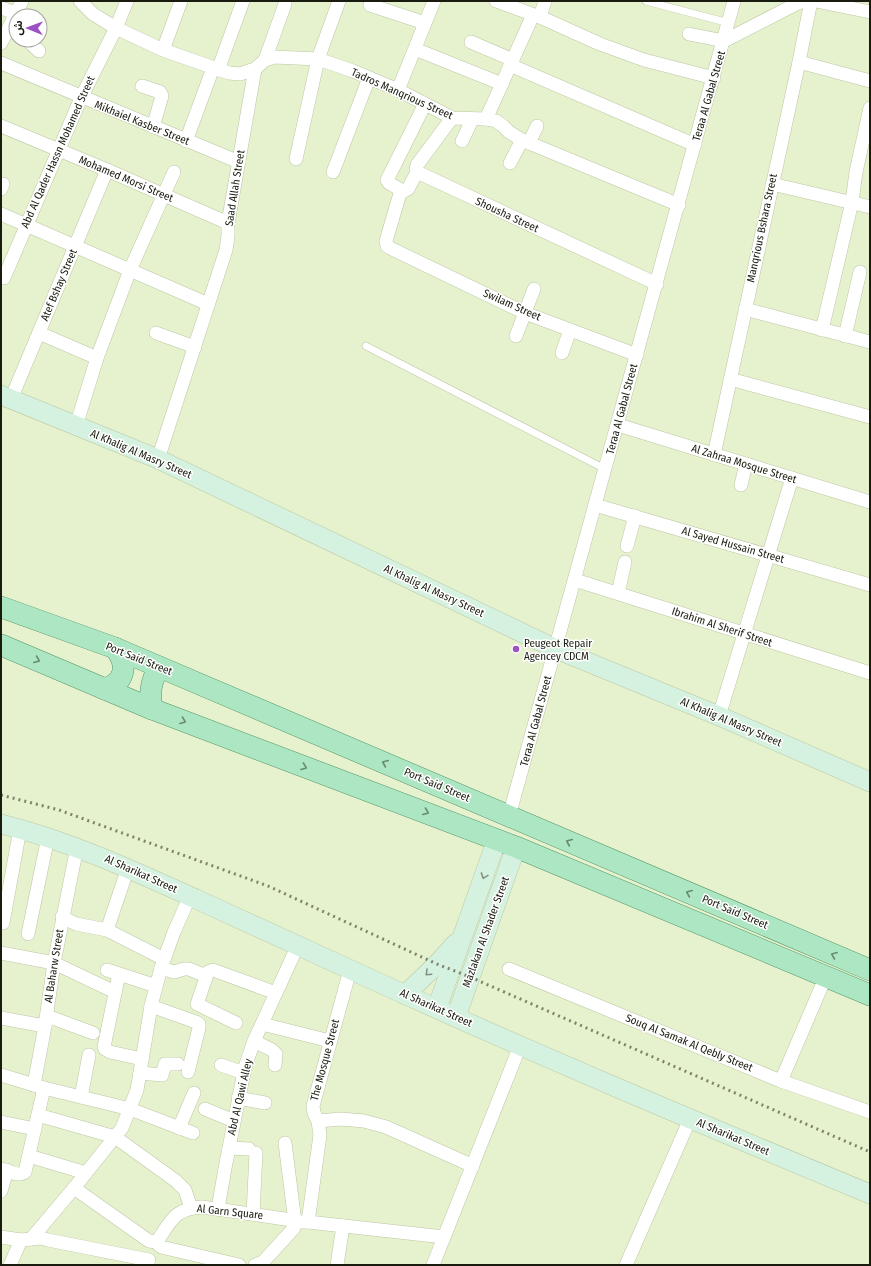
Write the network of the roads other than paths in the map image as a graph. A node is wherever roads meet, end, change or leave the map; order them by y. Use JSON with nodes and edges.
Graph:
{"nodes":[{"id":1,"x":80,"y":1,"type":"edge"},
{"id":2,"x":127,"y":1,"type":"edge"},
{"id":3,"x":181,"y":1,"type":"edge"},
{"id":4,"x":243,"y":1,"type":"edge"},
{"id":5,"x":339,"y":1,"type":"edge"},
{"id":6,"x":434,"y":1,"type":"edge"},
{"id":7,"x":496,"y":1,"type":"edge"},
{"id":8,"x":545,"y":1,"type":"edge"},
{"id":9,"x":646,"y":1,"type":"edge"},
{"id":10,"x":734,"y":1,"type":"edge"},
{"id":11,"x":816,"y":1,"type":"edge"},
{"id":12,"x":802,"y":2,"type":"edge"},
{"id":13,"x":285,"y":4,"type":"dead end"},
{"id":14,"x":370,"y":5,"type":"dead end"},
{"id":15,"x":1,"y":8,"type":"edge"},
{"id":16,"x":870,"y":12,"type":"edge"},
{"id":17,"x":8,"y":16,"type":"edge"},
{"id":18,"x":536,"y":16,"type":"junction"},
{"id":19,"x":425,"y":23,"type":"junction"},
{"id":20,"x":729,"y":23,"type":"junction"},
{"id":21,"x":116,"y":28,"type":"junction"},
{"id":22,"x":8,"y":32,"type":"edge"},
{"id":23,"x":689,"y":34,"type":"dead end"},
{"id":24,"x":724,"y":41,"type":"junction"},
{"id":25,"x":471,"y":42,"type":"dead end"},
{"id":26,"x":1,"y":43,"type":"edge"},
{"id":27,"x":36,"y":48,"type":"edge"},
{"id":28,"x":415,"y":49,"type":"junction"},
{"id":29,"x":163,"y":50,"type":"junction"},
{"id":30,"x":39,"y":51,"type":"dead end"},
{"id":31,"x":265,"y":60,"type":"junction"},
{"id":32,"x":318,"y":60,"type":"junction"},
{"id":33,"x":798,"y":62,"type":"junction"},
{"id":34,"x":511,"y":63,"type":"junction"},
{"id":35,"x":1,"y":64,"type":"edge"},
{"id":36,"x":215,"y":69,"type":"junction"},
{"id":37,"x":255,"y":70,"type":"junction"},
{"id":38,"x":369,"y":78,"type":"junction"},
{"id":39,"x":714,"y":78,"type":"junction"},
{"id":40,"x":870,"y":81,"type":"edge"},
{"id":41,"x":502,"y":84,"type":"junction"},
{"id":42,"x":142,"y":86,"type":"dead end"},
{"id":43,"x":398,"y":90,"type":"junction"},
{"id":44,"x":81,"y":98,"type":"junction"},
{"id":45,"x":425,"y":104,"type":"junction"},
{"id":46,"x":870,"y":108,"type":"edge"},
{"id":47,"x":452,"y":118,"type":"junction"},
{"id":48,"x":486,"y":119,"type":"junction"},
{"id":49,"x":472,"y":120,"type":"junction"},
{"id":50,"x":1,"y":126,"type":"edge"},
{"id":51,"x":537,"y":126,"type":"dead end"},
{"id":52,"x":153,"y":127,"type":"junction"},
{"id":53,"x":186,"y":141,"type":"junction"},
{"id":54,"x":462,"y":141,"type":"dead end"},
{"id":55,"x":526,"y":142,"type":"junction"},
{"id":56,"x":695,"y":145,"type":"junction"},
{"id":57,"x":58,"y":150,"type":"junction"},
{"id":58,"x":296,"y":159,"type":"dead end"},
{"id":59,"x":239,"y":162,"type":"junction"},
{"id":60,"x":510,"y":163,"type":"dead end"},
{"id":61,"x":107,"y":170,"type":"junction"},
{"id":62,"x":174,"y":172,"type":"dead end"},
{"id":63,"x":333,"y":172,"type":"dead end"},
{"id":64,"x":417,"y":172,"type":"junction"},
{"id":65,"x":772,"y":184,"type":"junction"},
{"id":66,"x":402,"y":190,"type":"junction"},
{"id":67,"x":164,"y":195,"type":"junction"},
{"id":68,"x":852,"y":202,"type":"junction"},
{"id":69,"x":678,"y":205,"type":"junction"},
{"id":70,"x":870,"y":207,"type":"edge"},
{"id":71,"x":1,"y":214,"type":"edge"},
{"id":72,"x":228,"y":223,"type":"junction"},
{"id":73,"x":26,"y":225,"type":"junction"},
{"id":74,"x":75,"y":246,"type":"junction"},
{"id":75,"x":130,"y":270,"type":"junction"},
{"id":76,"x":860,"y":272,"type":"dead end"},
{"id":77,"x":4,"y":278,"type":"dead end"},
{"id":78,"x":657,"y":284,"type":"junction"},
{"id":79,"x":534,"y":289,"type":"dead end"},
{"id":80,"x":208,"y":304,"type":"junction"},
{"id":81,"x":745,"y":308,"type":"junction"},
{"id":82,"x":525,"y":313,"type":"junction"},
{"id":83,"x":570,"y":330,"type":"junction"},
{"id":84,"x":822,"y":330,"type":"junction"},
{"id":85,"x":39,"y":333,"type":"junction"},
{"id":86,"x":156,"y":333,"type":"dead end"},
{"id":87,"x":516,"y":336,"type":"dead end"},
{"id":88,"x":846,"y":336,"type":"junction"},
{"id":89,"x":870,"y":342,"type":"edge"},
{"id":90,"x":366,"y":346,"type":"dead end"},
{"id":91,"x":195,"y":347,"type":"junction"},
{"id":92,"x":562,"y":353,"type":"dead end"},
{"id":93,"x":637,"y":355,"type":"junction"},
{"id":94,"x":97,"y":358,"type":"junction"},
{"id":95,"x":730,"y":379,"type":"junction"},
{"id":96,"x":6,"y":397,"type":"edge"},
{"id":97,"x":870,"y":417,"type":"edge"},
{"id":98,"x":618,"y":425,"type":"junction"},
{"id":99,"x":76,"y":426,"type":"junction"},
{"id":100,"x":714,"y":454,"type":"junction"},
{"id":101,"x":158,"y":459,"type":"junction"},
{"id":102,"x":746,"y":464,"type":"junction"},
{"id":103,"x":606,"y":469,"type":"junction"},
{"id":104,"x":792,"y":478,"type":"junction"},
{"id":105,"x":741,"y":485,"type":"dead end"},
{"id":106,"x":870,"y":502,"type":"edge"},
{"id":107,"x":595,"y":505,"type":"junction"},
{"id":108,"x":635,"y":516,"type":"junction"},
{"id":109,"x":628,"y":546,"type":"dead end"},
{"id":110,"x":768,"y":555,"type":"junction"},
{"id":111,"x":625,"y":562,"type":"dead end"},
{"id":112,"x":575,"y":580,"type":"junction"},
{"id":113,"x":870,"y":585,"type":"edge"},
{"id":114,"x":618,"y":593,"type":"junction"},
{"id":115,"x":1,"y":607,"type":"edge"},
{"id":116,"x":744,"y":633,"type":"junction"},
{"id":117,"x":1,"y":645,"type":"edge"},
{"id":118,"x":115,"y":648,"type":"junction"},
{"id":119,"x":556,"y":649,"type":"junction"},
{"id":120,"x":159,"y":666,"type":"junction"},
{"id":121,"x":870,"y":673,"type":"edge"},
{"id":122,"x":104,"y":689,"type":"junction"},
{"id":123,"x":152,"y":709,"type":"junction"},
{"id":124,"x":719,"y":716,"type":"junction"},
{"id":125,"x":870,"y":780,"type":"edge"},
{"id":126,"x":510,"y":816,"type":"junction"},
{"id":127,"x":1,"y":824,"type":"edge"},
{"id":128,"x":20,"y":829,"type":"junction"},
{"id":129,"x":48,"y":837,"type":"junction"},
{"id":130,"x":497,"y":839,"type":"junction"},
{"id":131,"x":77,"y":847,"type":"junction"},
{"id":132,"x":516,"y":847,"type":"junction"},
{"id":133,"x":128,"y":868,"type":"junction"},
{"id":134,"x":190,"y":896,"type":"junction"},
{"id":135,"x":476,"y":897,"type":"junction"},
{"id":136,"x":496,"y":905,"type":"junction"},
{"id":137,"x":62,"y":917,"type":"junction"},
{"id":138,"x":3,"y":923,"type":"dead end"},
{"id":139,"x":108,"y":930,"type":"junction"},
{"id":140,"x":28,"y":934,"type":"dead end"},
{"id":141,"x":463,"y":934,"type":"junction"},
{"id":142,"x":298,"y":945,"type":"junction"},
{"id":143,"x":1,"y":953,"type":"edge"},
{"id":144,"x":54,"y":963,"type":"junction"},
{"id":145,"x":163,"y":963,"type":"junction"},
{"id":146,"x":509,"y":969,"type":"dead end"},
{"id":147,"x":350,"y":970,"type":"junction"},
{"id":148,"x":870,"y":970,"type":"edge"},
{"id":149,"x":206,"y":976,"type":"junction"},
{"id":150,"x":826,"y":976,"type":"junction"},
{"id":151,"x":156,"y":986,"type":"junction"},
{"id":152,"x":115,"y":992,"type":"junction"},
{"id":153,"x":276,"y":994,"type":"junction"},
{"id":154,"x":405,"y":995,"type":"junction"},
{"id":155,"x":870,"y":995,"type":"edge"},
{"id":156,"x":150,"y":1006,"type":"junction"},
{"id":157,"x":200,"y":1007,"type":"junction"},
{"id":158,"x":436,"y":1008,"type":"junction"},
{"id":159,"x":456,"y":1017,"type":"junction"},
{"id":160,"x":1,"y":1019,"type":"edge"},
{"id":161,"x":46,"y":1021,"type":"junction"},
{"id":162,"x":196,"y":1022,"type":"junction"},
{"id":163,"x":236,"y":1023,"type":"dead end"},
{"id":164,"x":262,"y":1024,"type":"junction"},
{"id":165,"x":93,"y":1033,"type":"dead end"},
{"id":166,"x":254,"y":1041,"type":"junction"},
{"id":167,"x":330,"y":1041,"type":"junction"},
{"id":168,"x":520,"y":1046,"type":"junction"},
{"id":169,"x":89,"y":1055,"type":"dead end"},
{"id":170,"x":142,"y":1060,"type":"junction"},
{"id":171,"x":222,"y":1065,"type":"dead end"},
{"id":172,"x":275,"y":1065,"type":"dead end"},
{"id":173,"x":244,"y":1072,"type":"junction"},
{"id":174,"x":140,"y":1073,"type":"junction"},
{"id":175,"x":1,"y":1075,"type":"edge"},
{"id":176,"x":782,"y":1081,"type":"junction"},
{"id":177,"x":39,"y":1086,"type":"junction"},
{"id":178,"x":194,"y":1093,"type":"dead end"},
{"id":179,"x":81,"y":1097,"type":"junction"},
{"id":180,"x":238,"y":1098,"type":"junction"},
{"id":181,"x":265,"y":1103,"type":"dead end"},
{"id":182,"x":130,"y":1109,"type":"junction"},
{"id":183,"x":205,"y":1109,"type":"dead end"},
{"id":184,"x":870,"y":1112,"type":"edge"},
{"id":185,"x":38,"y":1114,"type":"junction"},
{"id":186,"x":690,"y":1119,"type":"junction"},
{"id":187,"x":234,"y":1121,"type":"junction"},
{"id":188,"x":318,"y":1121,"type":"junction"},
{"id":189,"x":1,"y":1122,"type":"edge"},
{"id":190,"x":179,"y":1128,"type":"junction"},
{"id":191,"x":35,"y":1130,"type":"junction"},
{"id":192,"x":193,"y":1133,"type":"dead end"},
{"id":193,"x":115,"y":1137,"type":"junction"},
{"id":194,"x":285,"y":1143,"type":"dead end"},
{"id":195,"x":228,"y":1148,"type":"junction"},
{"id":196,"x":29,"y":1156,"type":"junction"},
{"id":197,"x":473,"y":1166,"type":"junction"},
{"id":198,"x":9,"y":1171,"type":"edge"},
{"id":199,"x":86,"y":1173,"type":"junction"},
{"id":200,"x":74,"y":1188,"type":"junction"},
{"id":201,"x":1,"y":1191,"type":"edge"},
{"id":202,"x":870,"y":1194,"type":"edge"},
{"id":203,"x":191,"y":1208,"type":"junction"},
{"id":204,"x":218,"y":1209,"type":"junction"},
{"id":205,"x":253,"y":1214,"type":"junction"},
{"id":206,"x":295,"y":1222,"type":"junction"},
{"id":207,"x":308,"y":1222,"type":"junction"},
{"id":208,"x":343,"y":1226,"type":"junction"},
{"id":209,"x":1,"y":1237,"type":"edge"},
{"id":210,"x":444,"y":1237,"type":"junction"},
{"id":211,"x":26,"y":1239,"type":"junction"},
{"id":212,"x":158,"y":1243,"type":"junction"},
{"id":213,"x":203,"y":1261,"type":"edge"},
{"id":214,"x":148,"y":1263,"type":"edge"},
{"id":215,"x":10,"y":1265,"type":"edge"},
{"id":216,"x":238,"y":1265,"type":"edge"},
{"id":217,"x":255,"y":1265,"type":"edge"},
{"id":218,"x":337,"y":1265,"type":"edge"},
{"id":219,"x":433,"y":1265,"type":"edge"},
{"id":220,"x":626,"y":1265,"type":"edge"}],
"edges":[{"from":1,"to":21,"type":"street"},
{"from":2,"to":21,"type":"street","name":"Abd Al Qader Hassn Mohamed Street"},
{"from":3,"to":29,"type":"street"},
{"from":4,"to":36,"type":"street"},
{"from":5,"to":32,"type":"street"},
{"from":6,"to":19,"type":"street"},
{"from":7,"to":18,"type":"street"},
{"from":8,"to":18,"type":"street"},
{"from":9,"to":20,"type":"lane"},
{"from":10,"to":20,"type":"street","name":"Teraa Al Gabal Street"},
{"from":11,"to":16,"type":"street"},
{"from":12,"to":24,"type":"street"},
{"from":12,"to":33,"type":"street","name":"Manqrious Bshara Street"},
{"from":13,"to":31,"type":"street"},
{"from":14,"to":19,"type":"street"},
{"from":15,"to":17,"type":"street"},
{"from":18,"to":34,"type":"street"},
{"from":18,"to":39,"type":"street"},
{"from":19,"to":28,"type":"street"},
{"from":20,"to":24,"type":"street","name":"Teraa Al Gabal Street"},
{"from":21,"to":29,"type":"street"},
{"from":21,"to":44,"type":"street","name":"Abd Al Qader Hassn Mohamed Street"},
{"from":22,"to":26,"type":"street"},
{"from":23,"to":24,"type":"street"},
{"from":24,"to":39,"type":"street","name":"Teraa Al Gabal Street"},
{"from":25,"to":34,"type":"street"},
{"from":27,"to":30,"type":"street"},
{"from":28,"to":41,"type":"street"},
{"from":28,"to":43,"type":"street"},
{"from":29,"to":36,"type":"street"},
{"from":31,"to":32,"type":"street","name":"Tadros Manqrious Street"},
{"from":31,"to":37,"type":"street"},
{"from":32,"to":38,"type":"street","name":"Tadros Manqrious Street"},
{"from":32,"to":58,"type":"street"},
{"from":33,"to":40,"type":"street"},
{"from":33,"to":65,"type":"street","name":"Manqrious Bshara Street"},
{"from":34,"to":41,"type":"street"},
{"from":34,"to":56,"type":"street"},
{"from":35,"to":44,"type":"street","name":"Mikhaiel Kasber Street"},
{"from":36,"to":37,"type":"street"},
{"from":36,"to":53,"type":"street"},
{"from":37,"to":59,"type":"street","name":"Saad Allah Street"},
{"from":38,"to":43,"type":"street","name":"Tadros Manqrious Street"},
{"from":38,"to":63,"type":"street"},
{"from":39,"to":56,"type":"street","name":"Teraa Al Gabal Street"},
{"from":41,"to":48,"type":"street"},
{"from":42,"to":52,"type":"street"},
{"from":43,"to":45,"type":"street","name":"Tadros Manqrious Street"},
{"from":44,"to":52,"type":"street","name":"Mikhaiel Kasber Street"},
{"from":44,"to":57,"type":"street","name":"Abd Al Qader Hassn Mohamed Street"},
{"from":45,"to":47,"type":"street","name":"Tadros Manqrious Street"},
{"from":45,"to":66,"type":"street"},
{"from":46,"to":68,"type":"street"},
{"from":47,"to":49,"type":"street","name":"Tadros Manqrious Street"},
{"from":47,"to":64,"type":"street"},
{"from":48,"to":49,"type":"street","name":"Tadros Manqrious Street"},
{"from":48,"to":55,"type":"street"},
{"from":49,"to":54,"type":"street"},
{"from":50,"to":57,"type":"street","name":"Mohamed Morsi Street"},
{"from":51,"to":55,"type":"street"},
{"from":52,"to":53,"type":"street","name":"Mikhaiel Kasber Street"},
{"from":53,"to":59,"type":"street","name":"Mikhaiel Kasber Street"},
{"from":55,"to":60,"type":"street"},
{"from":55,"to":69,"type":"street"},
{"from":56,"to":69,"type":"street","name":"Teraa Al Gabal Street"},
{"from":57,"to":61,"type":"street","name":"Mohamed Morsi Street"},
{"from":57,"to":73,"type":"street","name":"Abd Al Qader Hassn Mohamed Street"},
{"from":59,"to":72,"type":"street","name":"Saad Allah Street"},
{"from":61,"to":67,"type":"street","name":"Mohamed Morsi Street"},
{"from":61,"to":74,"type":"street","name":"Atef Bshay Street"},
{"from":62,"to":67,"type":"street"},
{"from":64,"to":66,"type":"street"},
{"from":64,"to":78,"type":"street","name":"Shousha Street"},
{"from":65,"to":68,"type":"street"},
{"from":65,"to":81,"type":"street","name":"Manqrious Bshara Street"},
{"from":66,"to":82,"type":"street","name":"Swilam Street"},
{"from":67,"to":72,"type":"street","name":"Mohamed Morsi Street"},
{"from":67,"to":75,"type":"street"},
{"from":68,"to":70,"type":"street"},
{"from":68,"to":84,"type":"street"},
{"from":69,"to":78,"type":"street","name":"Teraa Al Gabal Street"},
{"from":71,"to":73,"type":"street"},
{"from":72,"to":80,"type":"street","name":"Saad Allah Street"},
{"from":73,"to":74,"type":"street"},
{"from":73,"to":77,"type":"street","name":"Abd Al Qader Hassn Mohamed Street"},
{"from":74,"to":75,"type":"street"},
{"from":74,"to":85,"type":"street","name":"Atef Bshay Street"},
{"from":75,"to":80,"type":"street"},
{"from":75,"to":94,"type":"street"},
{"from":76,"to":88,"type":"street"},
{"from":78,"to":93,"type":"street","name":"Teraa Al Gabal Street"},
{"from":79,"to":82,"type":"street"},
{"from":80,"to":91,"type":"street","name":"Saad Allah Street"},
{"from":81,"to":84,"type":"street"},
{"from":81,"to":95,"type":"street","name":"Manqrious Bshara Street"},
{"from":82,"to":83,"type":"street","name":"Swilam Street"},
{"from":82,"to":87,"type":"street"},
{"from":83,"to":92,"type":"street"},
{"from":83,"to":93,"type":"street","name":"Swilam Street"},
{"from":84,"to":88,"type":"street"},
{"from":85,"to":94,"type":"street"},
{"from":85,"to":96,"type":"street","name":"Atef Bshay Street"},
{"from":86,"to":91,"type":"street"},
{"from":88,"to":89,"type":"street"},
{"from":90,"to":103,"type":"lane"},
{"from":91,"to":101,"type":"street","name":"Saad Allah Street"},
{"from":93,"to":98,"type":"street","name":"Teraa Al Gabal Street"},
{"from":94,"to":99,"type":"street"},
{"from":95,"to":97,"type":"street"},
{"from":95,"to":100,"type":"street","name":"Manqrious Bshara Street"},
{"from":96,"to":99,"type":"street","name":"Al Khalig Al Masry Street"},
{"from":98,"to":100,"type":"street","name":"Al Zahraa Mosque Street"},
{"from":98,"to":103,"type":"street","name":"Teraa Al Gabal Street"},
{"from":99,"to":101,"type":"street","name":"Al Khalig Al Masry Street"},
{"from":100,"to":102,"type":"street","name":"Al Zahraa Mosque Street"},
{"from":101,"to":119,"type":"street","name":"Al Khalig Al Masry Street"},
{"from":102,"to":104,"type":"street","name":"Al Zahraa Mosque Street"},
{"from":102,"to":105,"type":"street"},
{"from":103,"to":107,"type":"street","name":"Teraa Al Gabal Street"},
{"from":104,"to":106,"type":"street","name":"Al Zahraa Mosque Street"},
{"from":104,"to":110,"type":"street"},
{"from":107,"to":108,"type":"street","name":"Al Sayed Hussain Street"},
{"from":107,"to":112,"type":"street","name":"Teraa Al Gabal Street"},
{"from":108,"to":109,"type":"street"},
{"from":108,"to":110,"type":"street","name":"Al Sayed Hussain Street"},
{"from":110,"to":113,"type":"street","name":"Al Sayed Hussain Street"},
{"from":110,"to":116,"type":"street"},
{"from":111,"to":114,"type":"street"},
{"from":112,"to":114,"type":"street","name":"Ibrahim Al Sherif Street"},
{"from":112,"to":119,"type":"street","name":"Teraa Al Gabal Street"},
{"from":114,"to":116,"type":"street","name":"Ibrahim Al Sherif Street"},
{"from":115,"to":118,"type":"main road","name":"Port Said Street"},
{"from":116,"to":121,"type":"street","name":"Ibrahim Al Sherif Street"},
{"from":116,"to":124,"type":"street"},
{"from":117,"to":122,"type":"main road","one_way":true},
{"from":118,"to":120,"type":"main road","name":"Port Said Street"},
{"from":118,"to":122,"type":"main road"},
{"from":119,"to":124,"type":"street","name":"Al Khalig Al Masry Street"},
{"from":119,"to":126,"type":"street","name":"Teraa Al Gabal Street"},
{"from":120,"to":123,"type":"main road"},
{"from":126,"to":120,"type":"main road","name":"Port Said Street","one_way":true},
{"from":122,"to":123,"type":"main road"},
{"from":123,"to":130,"type":"main road","one_way":true},
{"from":124,"to":125,"type":"street","name":"Al Khalig Al Masry Street"},
{"from":148,"to":126,"type":"main road","name":"Port Said Street","one_way":true},
{"from":127,"to":128,"type":"street","name":"Al Sharikat Street"},
{"from":128,"to":129,"type":"street","name":"Al Sharikat Street"},
{"from":128,"to":138,"type":"street"},
{"from":129,"to":131,"type":"street","name":"Al Sharikat Street"},
{"from":129,"to":140,"type":"street"},
{"from":130,"to":132,"type":"main road"},
{"from":130,"to":135,"type":"street","name":"Mazlakan Al Shader Street","one_way":true},
{"from":131,"to":133,"type":"street","name":"Al Sharikat Street"},
{"from":131,"to":137,"type":"street","name":"Al Baharw Street"},
{"from":132,"to":136,"type":"street","name":"Mazlakan Al Shader Street"},
{"from":132,"to":150,"type":"main road"},
{"from":133,"to":134,"type":"street","name":"Al Sharikat Street"},
{"from":133,"to":139,"type":"street"},
{"from":134,"to":142,"type":"street","name":"Al Sharikat Street"},
{"from":134,"to":145,"type":"street"},
{"from":135,"to":136,"type":"street"},
{"from":135,"to":141,"type":"street","name":"Mazlakan Al Shader Street"},
{"from":136,"to":159,"type":"street","name":"Mazlakan Al Shader Street"},
{"from":137,"to":139,"type":"street"},
{"from":137,"to":144,"type":"street","name":"Al Baharw Street"},
{"from":139,"to":145,"type":"street"},
{"from":141,"to":154,"type":"street","one_way":true},
{"from":141,"to":158,"type":"street","name":"Mazlakan Al Shader Street"},
{"from":142,"to":147,"type":"street","name":"Al Sharikat Street"},
{"from":142,"to":153,"type":"street","name":"Abd Al Qawi Alley"},
{"from":143,"to":144,"type":"street"},
{"from":144,"to":152,"type":"street"},
{"from":144,"to":161,"type":"street","name":"Al Baharw Street"},
{"from":145,"to":149,"type":"street"},
{"from":145,"to":151,"type":"street"},
{"from":146,"to":176,"type":"street","name":"Souq Al Samak Al Qebly Street"},
{"from":147,"to":154,"type":"street","name":"Al Sharikat Street"},
{"from":147,"to":167,"type":"street","name":"The Mosque Street"},
{"from":149,"to":153,"type":"street"},
{"from":149,"to":157,"type":"street"},
{"from":150,"to":155,"type":"main road"},
{"from":150,"to":176,"type":"street"},
{"from":151,"to":152,"type":"street"},
{"from":151,"to":156,"type":"street"},
{"from":152,"to":170,"type":"street"},
{"from":153,"to":164,"type":"street","name":"Abd Al Qawi Alley"},
{"from":154,"to":158,"type":"street","name":"Al Sharikat Street"},
{"from":156,"to":162,"type":"street"},
{"from":156,"to":170,"type":"street"},
{"from":157,"to":162,"type":"street"},
{"from":157,"to":163,"type":"street"},
{"from":158,"to":159,"type":"street","name":"Al Sharikat Street"},
{"from":159,"to":168,"type":"street","name":"Al Sharikat Street"},
{"from":160,"to":161,"type":"street"},
{"from":161,"to":165,"type":"street"},
{"from":161,"to":177,"type":"street","name":"Al Baharw Street"},
{"from":162,"to":174,"type":"street"},
{"from":164,"to":166,"type":"street","name":"Abd Al Qawi Alley"},
{"from":164,"to":167,"type":"street"},
{"from":166,"to":172,"type":"street"},
{"from":166,"to":173,"type":"street","name":"Abd Al Qawi Alley"},
{"from":167,"to":188,"type":"street","name":"The Mosque Street"},
{"from":168,"to":186,"type":"street","name":"Al Sharikat Street"},
{"from":168,"to":197,"type":"street"},
{"from":169,"to":179,"type":"street"},
{"from":170,"to":174,"type":"street"},
{"from":171,"to":173,"type":"street"},
{"from":173,"to":180,"type":"street","name":"Abd Al Qawi Alley"},
{"from":174,"to":182,"type":"street"},
{"from":175,"to":177,"type":"street"},
{"from":176,"to":184,"type":"street","name":"Souq Al Samak Al Qebly Street"},
{"from":177,"to":179,"type":"street"},
{"from":177,"to":185,"type":"street","name":"Al Baharw Street"},
{"from":178,"to":190,"type":"street"},
{"from":179,"to":182,"type":"street"},
{"from":180,"to":181,"type":"street"},
{"from":180,"to":187,"type":"street","name":"Abd Al Qawi Alley"},
{"from":182,"to":190,"type":"street"},
{"from":182,"to":193,"type":"street"},
{"from":183,"to":187,"type":"street"},
{"from":185,"to":191,"type":"street","name":"Al Baharw Street"},
{"from":185,"to":193,"type":"street"},
{"from":186,"to":202,"type":"street","name":"Al Sharikat Street"},
{"from":186,"to":220,"type":"street"},
{"from":187,"to":195,"type":"street","name":"Abd Al Qawi Alley"},
{"from":188,"to":197,"type":"street"},
{"from":188,"to":207,"type":"street","name":"The Mosque Street"},
{"from":189,"to":191,"type":"street"},
{"from":190,"to":192,"type":"street"},
{"from":191,"to":196,"type":"street","name":"Al Baharw Street"},
{"from":193,"to":199,"type":"street"},
{"from":193,"to":203,"type":"street"},
{"from":194,"to":206,"type":"street"},
{"from":195,"to":204,"type":"street","name":"Abd Al Qawi Alley"},
{"from":195,"to":205,"type":"street"},
{"from":196,"to":198,"type":"street","name":"Al Baharw Street"},
{"from":196,"to":199,"type":"street"},
{"from":197,"to":210,"type":"street"},
{"from":198,"to":201,"type":"street"},
{"from":199,"to":200,"type":"street"},
{"from":200,"to":211,"type":"street"},
{"from":200,"to":212,"type":"street"},
{"from":203,"to":204,"type":"street","name":"Al Garn Square"},
{"from":203,"to":212,"type":"street","name":"Al Garn Square"},
{"from":204,"to":205,"type":"street","name":"Al Garn Square"},
{"from":205,"to":206,"type":"street","name":"Al Garn Square"},
{"from":206,"to":207,"type":"street","name":"Al Garn Square"},
{"from":206,"to":217,"type":"street"},
{"from":207,"to":208,"type":"street","name":"Al Garn Square"},
{"from":208,"to":210,"type":"street","name":"Al Garn Square"},
{"from":208,"to":218,"type":"street"},
{"from":209,"to":211,"type":"street"},
{"from":210,"to":219,"type":"street"},
{"from":211,"to":214,"type":"street"},
{"from":211,"to":215,"type":"street"},
{"from":212,"to":213,"type":"street"},
{"from":212,"to":214,"type":"street","name":"Al Garn Square"},
{"from":213,"to":216,"type":"street"}]}
